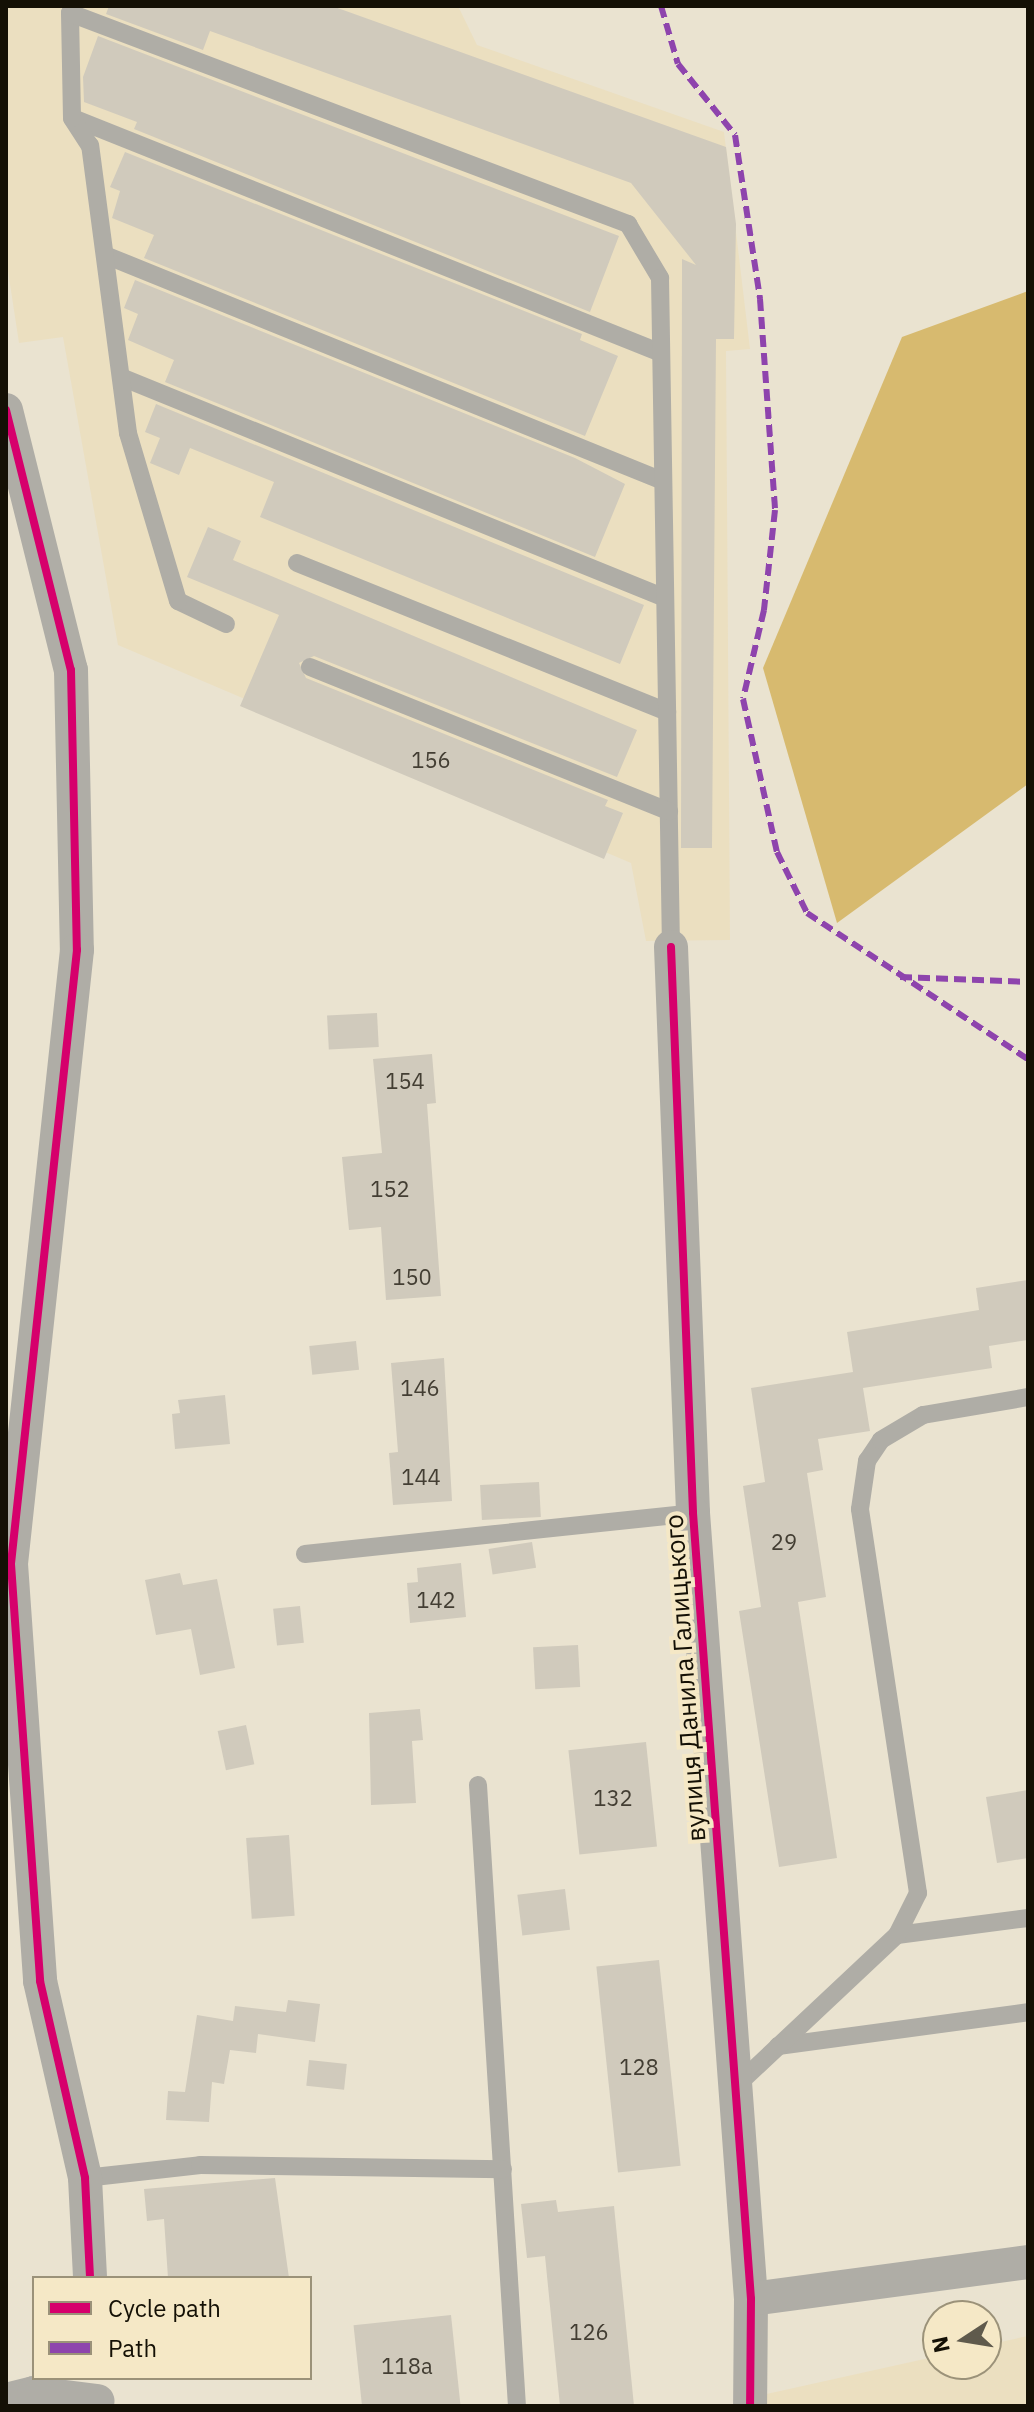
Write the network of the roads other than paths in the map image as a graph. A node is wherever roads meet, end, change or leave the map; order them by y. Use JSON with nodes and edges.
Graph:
{"nodes":[{"id":1,"x":72,"y":118,"type":"junction"},
{"id":2,"x":105,"y":255,"type":"junction"},
{"id":3,"x":661,"y":353,"type":"junction"},
{"id":4,"x":121,"y":377,"type":"junction"},
{"id":5,"x":6,"y":410,"type":"edge"},
{"id":6,"x":663,"y":481,"type":"junction"},
{"id":7,"x":297,"y":563,"type":"dead end"},
{"id":8,"x":665,"y":598,"type":"junction"},
{"id":9,"x":226,"y":624,"type":"dead end"},
{"id":10,"x":310,"y":667,"type":"dead end"},
{"id":11,"x":667,"y":712,"type":"junction"},
{"id":12,"x":669,"y":811,"type":"junction"},
{"id":13,"x":671,"y":947,"type":"joint"},
{"id":14,"x":1028,"y":1397,"type":"edge"},
{"id":15,"x":693,"y":1513,"type":"junction"},
{"id":16,"x":305,"y":1554,"type":"dead end"},
{"id":17,"x":478,"y":1785,"type":"dead end"},
{"id":18,"x":1028,"y":1918,"type":"edge"},
{"id":19,"x":897,"y":1935,"type":"junction"},
{"id":20,"x":1028,"y":2012,"type":"edge"},
{"id":21,"x":778,"y":2046,"type":"junction"},
{"id":22,"x":735,"y":2087,"type":"junction"},
{"id":23,"x":503,"y":2169,"type":"junction"},
{"id":24,"x":85,"y":2178,"type":"junction"},
{"id":25,"x":1028,"y":2264,"type":"edge"},
{"id":26,"x":90,"y":2276,"type":"edge"},
{"id":27,"x":751,"y":2299,"type":"junction"},
{"id":28,"x":97,"y":2395,"type":"edge"},
{"id":29,"x":6,"y":2400,"type":"edge"},
{"id":30,"x":517,"y":2406,"type":"edge"},
{"id":31,"x":750,"y":2406,"type":"edge"}],
"edges":[{"from":1,"to":2,"type":"lane"},
{"from":1,"to":3,"type":"lane"},
{"from":1,"to":3,"type":"lane"},
{"from":2,"to":4,"type":"lane"},
{"from":2,"to":6,"type":"lane"},
{"from":3,"to":6,"type":"lane"},
{"from":4,"to":8,"type":"lane"},
{"from":4,"to":9,"type":"lane"},
{"from":5,"to":24,"type":"street"},
{"from":6,"to":8,"type":"lane"},
{"from":7,"to":11,"type":"lane"},
{"from":8,"to":11,"type":"lane"},
{"from":10,"to":12,"type":"lane"},
{"from":11,"to":12,"type":"lane"},
{"from":12,"to":13,"type":"lane"},
{"from":13,"to":15,"type":"street","name":"вулиця Данила Галицького"},
{"from":14,"to":19,"type":"lane"},
{"from":15,"to":16,"type":"lane"},
{"from":15,"to":22,"type":"street","name":"вулиця Данила Галицького"},
{"from":17,"to":23,"type":"lane"},
{"from":18,"to":19,"type":"lane"},
{"from":19,"to":21,"type":"lane"},
{"from":20,"to":21,"type":"lane"},
{"from":21,"to":22,"type":"lane"},
{"from":22,"to":27,"type":"street","name":"вулиця Данила Галицького"},
{"from":23,"to":24,"type":"lane"},
{"from":23,"to":30,"type":"lane"},
{"from":24,"to":26,"type":"street"},
{"from":25,"to":27,"type":"street"},
{"from":27,"to":31,"type":"street","name":"вулиця Данила Галицького"},
{"from":28,"to":29,"type":"street"}]}
